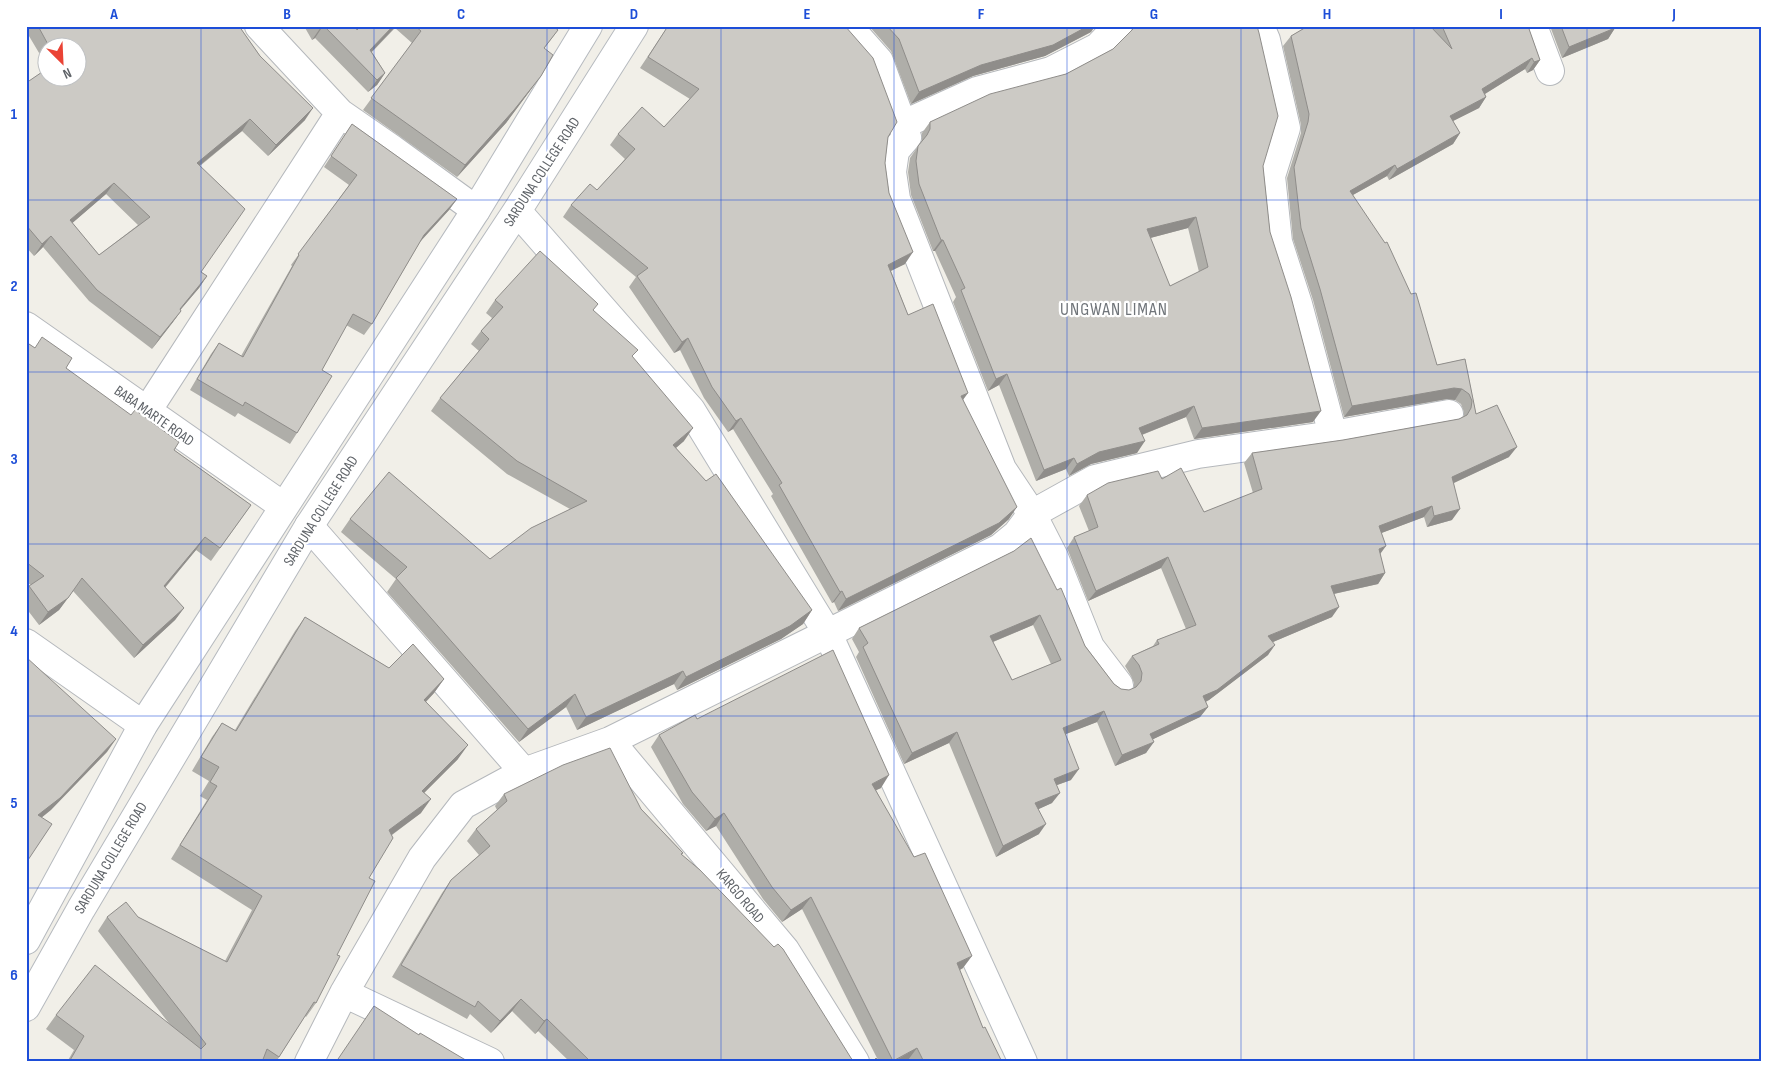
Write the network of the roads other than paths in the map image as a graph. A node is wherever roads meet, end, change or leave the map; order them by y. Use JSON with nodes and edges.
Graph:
{"nodes":[{"id":1,"x":259,"y":26,"type":"edge"},
{"id":2,"x":588,"y":26,"type":"edge"},
{"id":3,"x":634,"y":26,"type":"edge"},
{"id":4,"x":848,"y":26,"type":"edge"},
{"id":5,"x":1118,"y":26,"type":"edge"},
{"id":6,"x":1260,"y":26,"type":"edge"},
{"id":7,"x":1533,"y":26,"type":"edge"},
{"id":8,"x":1550,"y":71,"type":"dead end"},
{"id":9,"x":340,"y":113,"type":"junction"},
{"id":10,"x":902,"y":124,"type":"junction"},
{"id":11,"x":476,"y":210,"type":"junction"},
{"id":12,"x":517,"y":212,"type":"junction"},
{"id":13,"x":26,"y":326,"type":"edge"},
{"id":14,"x":147,"y":411,"type":"junction"},
{"id":15,"x":1449,"y":414,"type":"dead end"},
{"id":16,"x":1333,"y":435,"type":"junction"},
{"id":17,"x":283,"y":506,"type":"junction"},
{"id":18,"x":1032,"y":514,"type":"junction"},
{"id":19,"x":309,"y":526,"type":"junction"},
{"id":20,"x":828,"y":634,"type":"junction"},
{"id":21,"x":26,"y":643,"type":"edge"},
{"id":22,"x":1119,"y":685,"type":"edge"},
{"id":23,"x":143,"y":725,"type":"junction"},
{"id":24,"x":610,"y":741,"type":"junction"},
{"id":25,"x":524,"y":772,"type":"junction"},
{"id":26,"x":52,"y":893,"type":"junction"},
{"id":27,"x":81,"y":910,"type":"junction"},
{"id":28,"x":26,"y":940,"type":"edge"},
{"id":29,"x":344,"y":993,"type":"junction"},
{"id":30,"x":26,"y":1007,"type":"edge"},
{"id":31,"x":309,"y":1062,"type":"edge"},
{"id":32,"x":490,"y":1062,"type":"edge"},
{"id":33,"x":855,"y":1062,"type":"edge"},
{"id":34,"x":1023,"y":1062,"type":"edge"}],
"edges":[{"from":1,"to":9,"type":"street"},
{"from":2,"to":11,"type":"street"},
{"from":3,"to":12,"type":"street","name":"SARDUNA COLLEGE ROAD"},
{"from":4,"to":10,"type":"street"},
{"from":5,"to":10,"type":"street"},
{"from":6,"to":16,"type":"street"},
{"from":7,"to":8,"type":"street"},
{"from":9,"to":11,"type":"street"},
{"from":9,"to":14,"type":"street"},
{"from":10,"to":18,"type":"street"},
{"from":11,"to":17,"type":"street"},
{"from":12,"to":19,"type":"street","name":"SARDUNA COLLEGE ROAD"},
{"from":12,"to":20,"type":"street"},
{"from":13,"to":14,"type":"street","name":"BABA MARTE ROAD"},
{"from":14,"to":17,"type":"street","name":"BABA MARTE ROAD"},
{"from":15,"to":16,"type":"street"},
{"from":16,"to":18,"type":"street"},
{"from":17,"to":23,"type":"street"},
{"from":18,"to":20,"type":"street"},
{"from":18,"to":22,"type":"street"},
{"from":19,"to":25,"type":"street"},
{"from":19,"to":27,"type":"street","name":"SARDUNA COLLEGE ROAD"},
{"from":20,"to":24,"type":"street"},
{"from":20,"to":34,"type":"street"},
{"from":21,"to":23,"type":"street"},
{"from":23,"to":26,"type":"street"},
{"from":24,"to":25,"type":"street"},
{"from":24,"to":33,"type":"street","name":"KARGO ROAD"},
{"from":25,"to":29,"type":"street"},
{"from":26,"to":27,"type":"street"},
{"from":26,"to":28,"type":"street"},
{"from":27,"to":30,"type":"street","name":"SARDUNA COLLEGE ROAD"},
{"from":29,"to":31,"type":"street"},
{"from":29,"to":32,"type":"street"}]}
